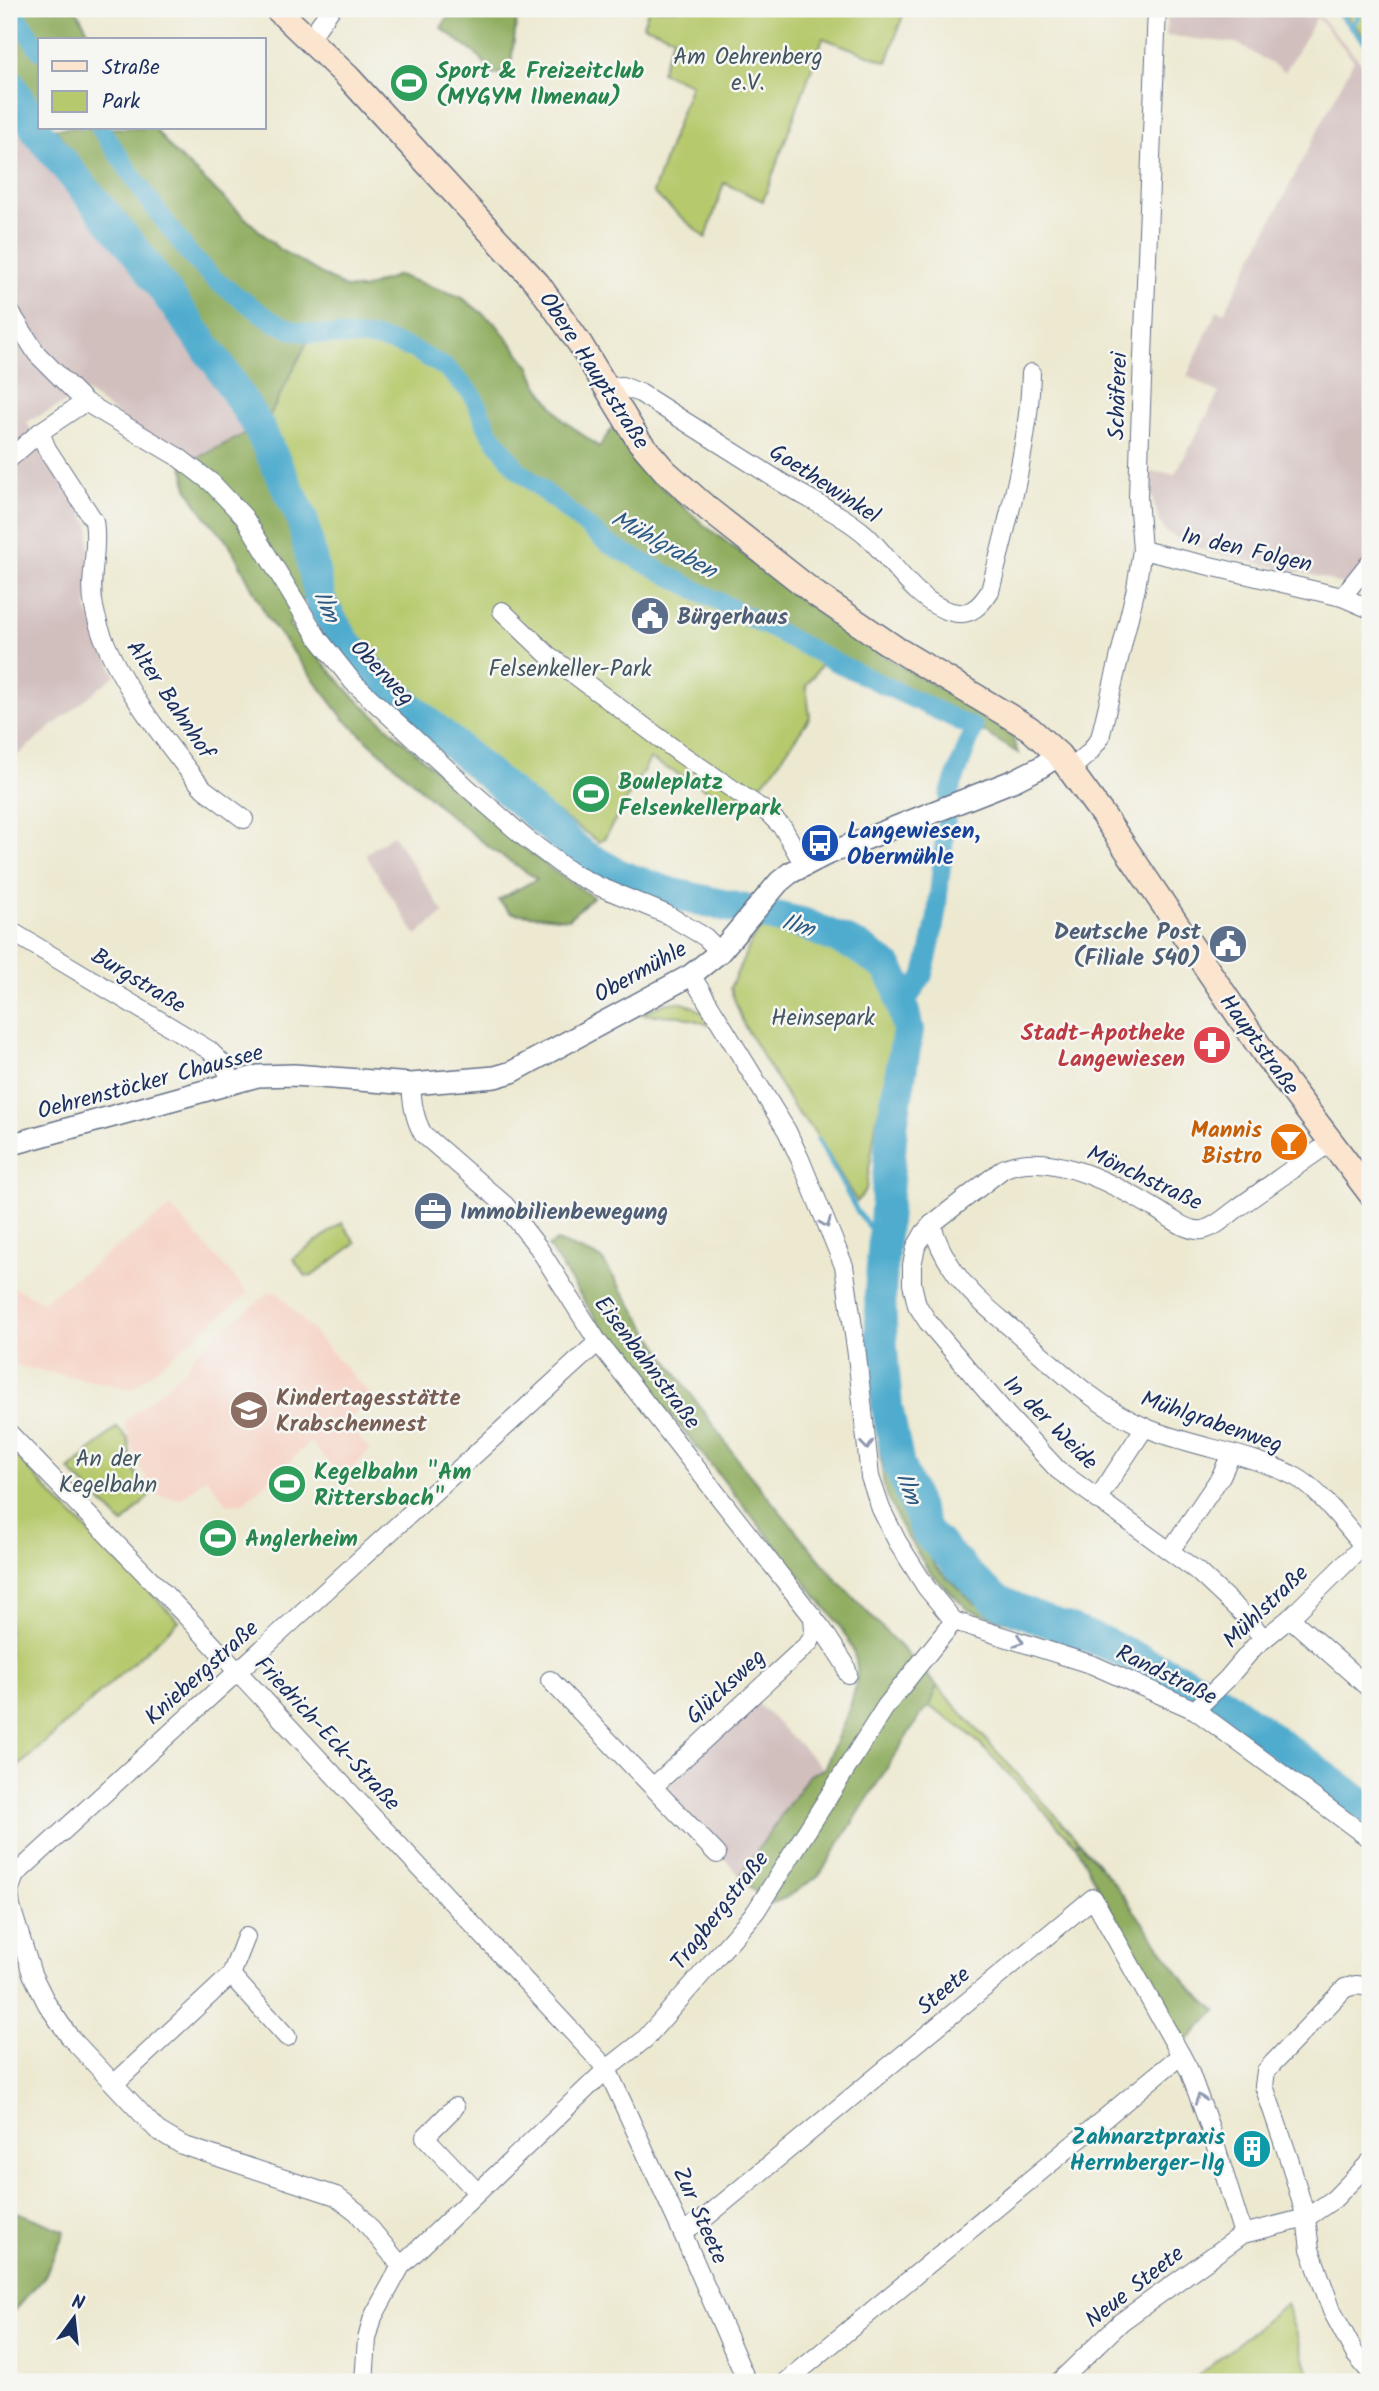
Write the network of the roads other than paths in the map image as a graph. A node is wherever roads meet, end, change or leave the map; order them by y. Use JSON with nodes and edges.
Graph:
{"nodes":[{"id":1,"x":277,"y":9,"type":"edge"},
{"id":2,"x":331,"y":9,"type":"edge"},
{"id":3,"x":1157,"y":9,"type":"edge"},
{"id":4,"x":309,"y":39,"type":"junction"},
{"id":5,"x":9,"y":310,"type":"edge"},
{"id":6,"x":1031,"y":373,"type":"dead end"},
{"id":7,"x":606,"y":388,"type":"junction"},
{"id":8,"x":85,"y":402,"type":"junction"},
{"id":9,"x":40,"y":432,"type":"junction"},
{"id":10,"x":9,"y":459,"type":"edge"},
{"id":11,"x":1142,"y":550,"type":"junction"},
{"id":12,"x":1370,"y":562,"type":"edge"},
{"id":13,"x":1342,"y":597,"type":"junction"},
{"id":14,"x":1370,"y":609,"type":"edge"},
{"id":15,"x":502,"y":611,"type":"dead end"},
{"id":16,"x":1065,"y":762,"type":"junction"},
{"id":17,"x":244,"y":819,"type":"dead end"},
{"id":18,"x":804,"y":865,"type":"junction"},
{"id":19,"x":9,"y":930,"type":"edge"},
{"id":20,"x":720,"y":953,"type":"junction"},
{"id":21,"x":691,"y":975,"type":"junction"},
{"id":22,"x":472,"y":1079,"type":"joint"},
{"id":23,"x":233,"y":1082,"type":"junction"},
{"id":24,"x":411,"y":1084,"type":"junction"},
{"id":25,"x":1331,"y":1142,"type":"junction"},
{"id":26,"x":9,"y":1145,"type":"edge"},
{"id":27,"x":1370,"y":1193,"type":"edge"},
{"id":28,"x":932,"y":1224,"type":"junction"},
{"id":29,"x":598,"y":1342,"type":"junction"},
{"id":30,"x":1145,"y":1427,"type":"junction"},
{"id":31,"x":9,"y":1433,"type":"edge"},
{"id":32,"x":1231,"y":1454,"type":"junction"},
{"id":33,"x":1097,"y":1500,"type":"junction"},
{"id":34,"x":1366,"y":1542,"type":"edge"},
{"id":35,"x":1170,"y":1551,"type":"junction"},
{"id":36,"x":813,"y":1616,"type":"junction"},
{"id":37,"x":1290,"y":1618,"type":"junction"},
{"id":38,"x":954,"y":1621,"type":"junction"},
{"id":39,"x":1264,"y":1639,"type":"junction"},
{"id":40,"x":238,"y":1672,"type":"junction"},
{"id":41,"x":848,"y":1674,"type":"dead end"},
{"id":42,"x":550,"y":1680,"type":"dead end"},
{"id":43,"x":1370,"y":1689,"type":"edge"},
{"id":44,"x":1198,"y":1707,"type":"junction"},
{"id":45,"x":654,"y":1786,"type":"junction"},
{"id":46,"x":1370,"y":1839,"type":"edge"},
{"id":47,"x":717,"y":1854,"type":"dead end"},
{"id":48,"x":246,"y":1937,"type":"dead end"},
{"id":49,"x":231,"y":1975,"type":"junction"},
{"id":50,"x":1370,"y":1987,"type":"edge"},
{"id":51,"x":287,"y":2037,"type":"dead end"},
{"id":52,"x":1181,"y":2055,"type":"junction"},
{"id":53,"x":607,"y":2069,"type":"junction"},
{"id":54,"x":115,"y":2083,"type":"junction"},
{"id":55,"x":455,"y":2107,"type":"dead end"},
{"id":56,"x":1370,"y":2162,"type":"edge"},
{"id":57,"x":477,"y":2192,"type":"junction"},
{"id":58,"x":1306,"y":2218,"type":"junction"},
{"id":59,"x":682,"y":2232,"type":"junction"},
{"id":60,"x":1243,"y":2234,"type":"junction"},
{"id":61,"x":401,"y":2266,"type":"junction"},
{"id":62,"x":1370,"y":2372,"type":"edge"},
{"id":63,"x":365,"y":2382,"type":"edge"},
{"id":64,"x":747,"y":2382,"type":"edge"},
{"id":65,"x":786,"y":2382,"type":"edge"},
{"id":66,"x":1059,"y":2382,"type":"edge"}],
"edges":[{"from":1,"to":4,"type":"main road","name":"Obere Hauptstraße"},
{"from":2,"to":4,"type":"street"},
{"from":3,"to":11,"type":"street","name":"Schäferei"},
{"from":4,"to":7,"type":"main road","name":"Obere Hauptstraße"},
{"from":5,"to":8,"type":"street","name":"Oberweg"},
{"from":6,"to":7,"type":"street","name":"Goethewinkel"},
{"from":7,"to":16,"type":"main road","name":"Obere Hauptstraße"},
{"from":8,"to":9,"type":"street"},
{"from":8,"to":20,"type":"street","name":"Oberweg"},
{"from":9,"to":10,"type":"street"},
{"from":9,"to":17,"type":"street","name":"Alter Bahnhof"},
{"from":11,"to":13,"type":"street","name":"In den Folgen"},
{"from":11,"to":16,"type":"street","name":"Schäferei"},
{"from":12,"to":13,"type":"street"},
{"from":13,"to":14,"type":"street","name":"In den Folgen"},
{"from":15,"to":18,"type":"street"},
{"from":16,"to":18,"type":"street","name":"Obermühle"},
{"from":16,"to":25,"type":"main road","name":"Hauptstraße"},
{"from":18,"to":20,"type":"street","name":"Obermühle"},
{"from":19,"to":23,"type":"street","name":"Burgstraße"},
{"from":20,"to":21,"type":"street","name":"Obermühle"},
{"from":21,"to":22,"type":"street","name":"Obermühle"},
{"from":21,"to":38,"type":"street","one_way":true},
{"from":22,"to":24,"type":"street","name":"Oehrenstöcker Chaussee"},
{"from":23,"to":24,"type":"street","name":"Oehrenstöcker Chaussee"},
{"from":23,"to":26,"type":"street","name":"Oehrenstöcker Chaussee"},
{"from":24,"to":29,"type":"street","name":"Eisenbahnstraße"},
{"from":25,"to":27,"type":"main road","name":"Hauptstraße"},
{"from":25,"to":28,"type":"street","name":"Mönchstraße"},
{"from":28,"to":30,"type":"street","name":"Mühlgrabenweg"},
{"from":28,"to":33,"type":"street","name":"In der Weide"},
{"from":29,"to":36,"type":"street","name":"Eisenbahnstraße"},
{"from":29,"to":40,"type":"street","name":"Kniebergstraße"},
{"from":30,"to":32,"type":"street","name":"Mühlgrabenweg"},
{"from":30,"to":33,"type":"street"},
{"from":31,"to":40,"type":"street","name":"Friedrich-Eck-Straße"},
{"from":32,"to":34,"type":"street","name":"Mühlgrabenweg"},
{"from":32,"to":35,"type":"street"},
{"from":33,"to":35,"type":"street","name":"In der Weide"},
{"from":34,"to":37,"type":"street","name":"Mühlstraße"},
{"from":35,"to":39,"type":"street","name":"In der Weide"},
{"from":36,"to":41,"type":"street","name":"Eisenbahnstraße"},
{"from":36,"to":45,"type":"street","name":"Glücksweg"},
{"from":37,"to":39,"type":"street","name":"Mühlstraße"},
{"from":37,"to":43,"type":"street"},
{"from":38,"to":44,"type":"street","name":"Randstraße","one_way":true},
{"from":38,"to":53,"type":"street","name":"Tragbergstraße"},
{"from":39,"to":44,"type":"street","name":"Mühlstraße"},
{"from":40,"to":53,"type":"street","name":"Friedrich-Eck-Straße"},
{"from":40,"to":54,"type":"street","name":"Kniebergstraße"},
{"from":42,"to":45,"type":"street"},
{"from":44,"to":46,"type":"street","name":"Randstraße"},
{"from":45,"to":47,"type":"street"},
{"from":48,"to":49,"type":"street"},
{"from":49,"to":51,"type":"street"},
{"from":49,"to":54,"type":"street"},
{"from":50,"to":58,"type":"street"},
{"from":52,"to":59,"type":"street","name":"Steete"},
{"from":60,"to":52,"type":"street","name":"Steete","one_way":true},
{"from":52,"to":65,"type":"street"},
{"from":53,"to":57,"type":"street","name":"Tragbergstraße"},
{"from":53,"to":59,"type":"street","name":"Zur Steete"},
{"from":54,"to":61,"type":"street","name":"Kniebergstraße"},
{"from":55,"to":57,"type":"street"},
{"from":56,"to":58,"type":"street"},
{"from":57,"to":61,"type":"street","name":"Tragbergstraße"},
{"from":58,"to":60,"type":"street"},
{"from":58,"to":62,"type":"street"},
{"from":59,"to":64,"type":"street","name":"Zur Steete"},
{"from":60,"to":66,"type":"street","name":"Neue Steete"},
{"from":61,"to":63,"type":"street","name":"Tragbergstraße"}]}
